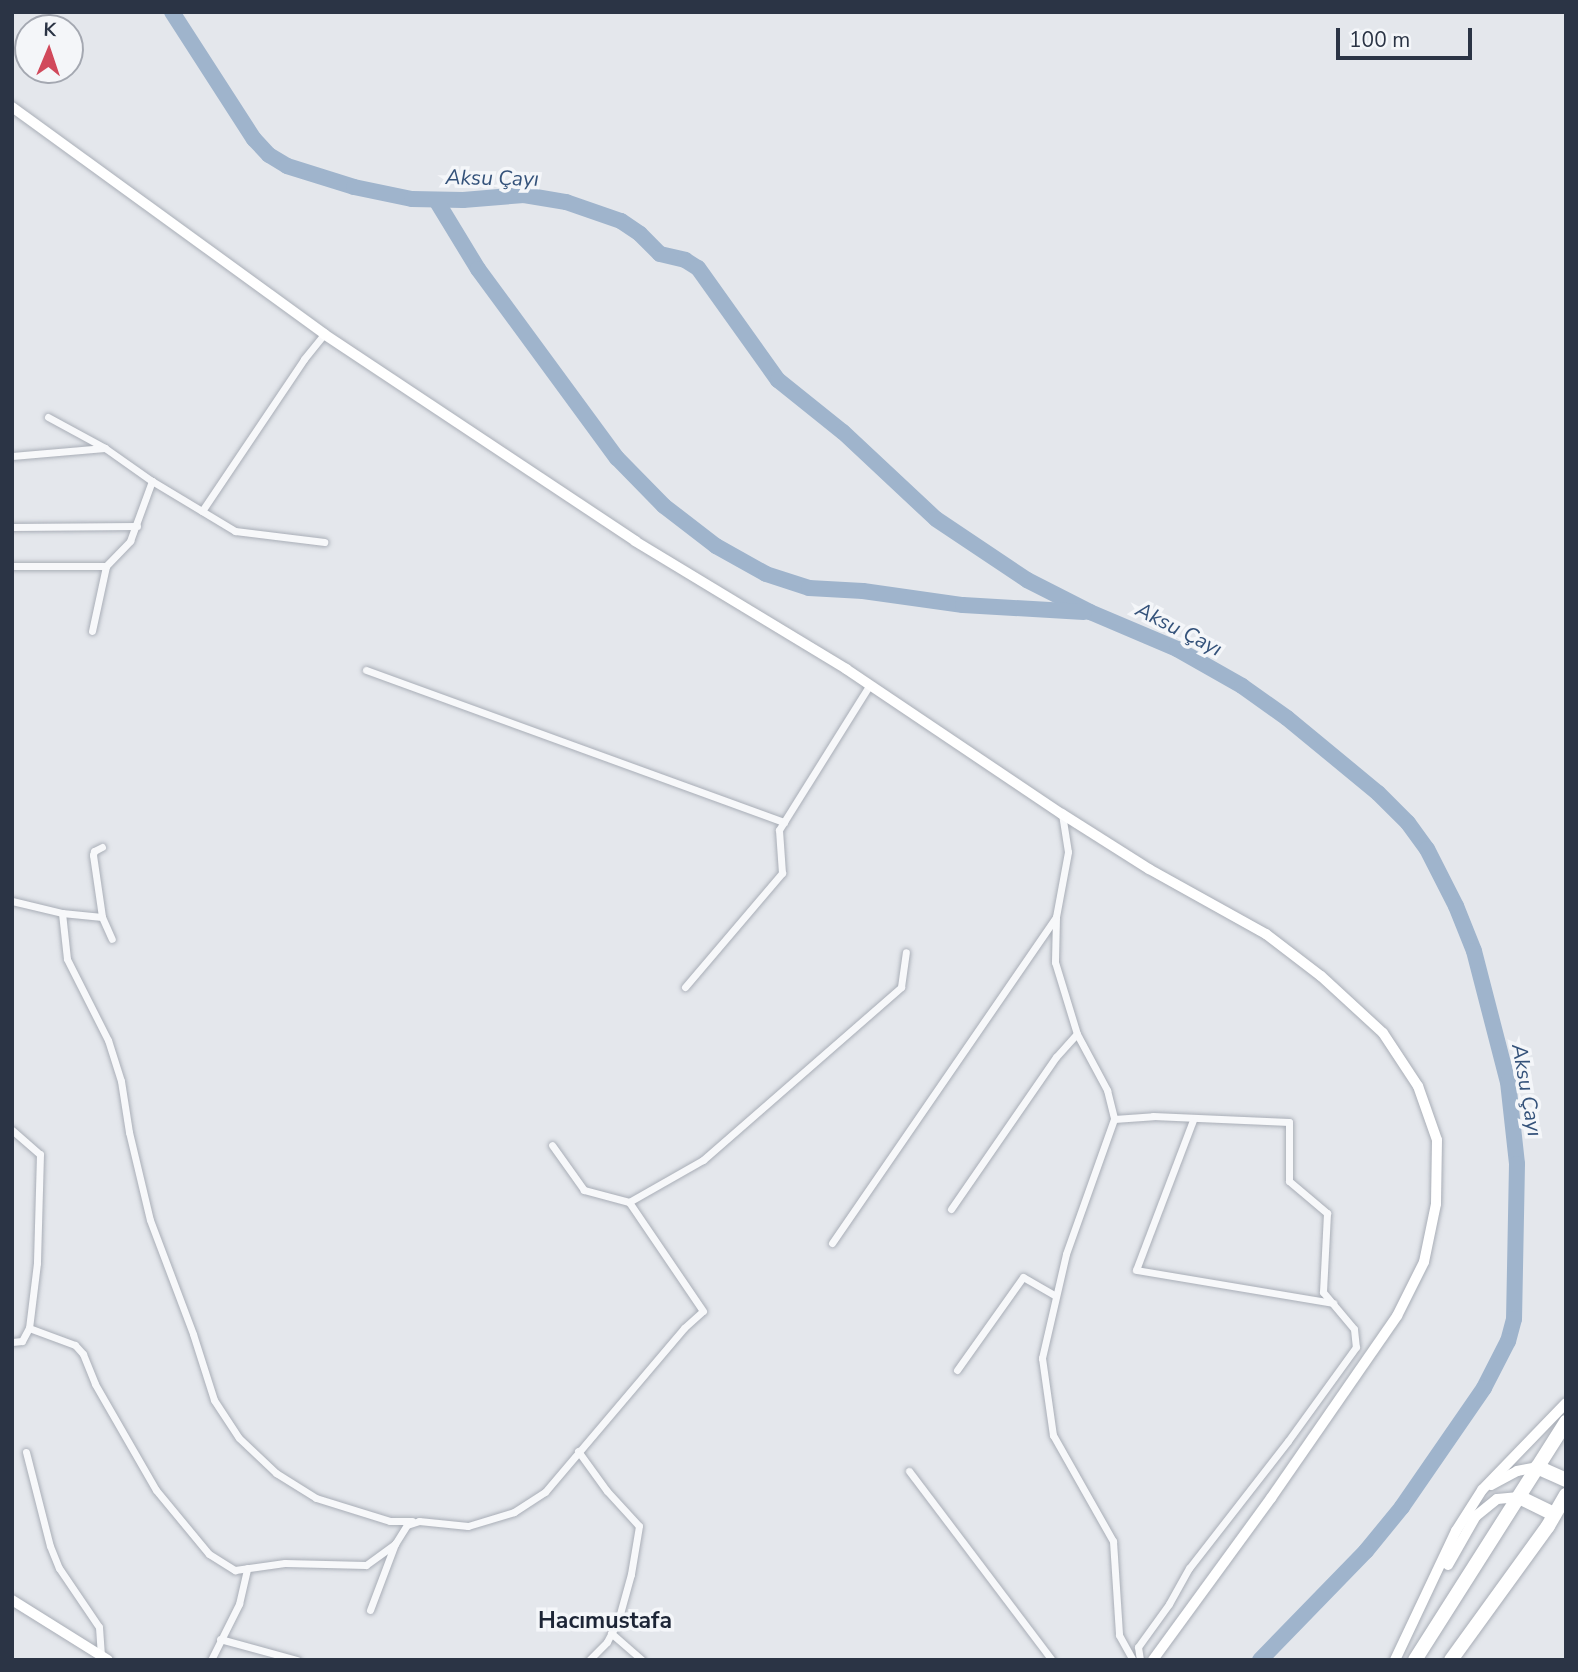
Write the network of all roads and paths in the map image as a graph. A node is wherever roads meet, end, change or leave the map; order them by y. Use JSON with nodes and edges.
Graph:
{"nodes":[{"id":1,"x":12,"y":107,"type":"edge"},
{"id":2,"x":324,"y":334,"type":"junction"},
{"id":3,"x":48,"y":417,"type":"dead end"},
{"id":4,"x":105,"y":448,"type":"junction"},
{"id":5,"x":12,"y":457,"type":"edge"},
{"id":6,"x":152,"y":481,"type":"junction"},
{"id":7,"x":202,"y":511,"type":"junction"},
{"id":8,"x":137,"y":526,"type":"junction"},
{"id":9,"x":12,"y":527,"type":"edge"},
{"id":10,"x":324,"y":542,"type":"dead end"},
{"id":11,"x":12,"y":566,"type":"edge"},
{"id":12,"x":106,"y":566,"type":"junction"},
{"id":13,"x":92,"y":631,"type":"dead end"},
{"id":14,"x":366,"y":670,"type":"dead end"},
{"id":15,"x":869,"y":686,"type":"junction"},
{"id":16,"x":1062,"y":814,"type":"junction"},
{"id":17,"x":784,"y":822,"type":"junction"},
{"id":18,"x":102,"y":847,"type":"dead end"},
{"id":19,"x":12,"y":901,"type":"edge"},
{"id":20,"x":62,"y":913,"type":"junction"},
{"id":21,"x":102,"y":917,"type":"junction"},
{"id":22,"x":1056,"y":917,"type":"junction"},
{"id":23,"x":112,"y":939,"type":"dead end"},
{"id":24,"x":906,"y":952,"type":"dead end"},
{"id":25,"x":685,"y":987,"type":"dead end"},
{"id":26,"x":1077,"y":1034,"type":"junction"},
{"id":27,"x":1114,"y":1119,"type":"junction"},
{"id":28,"x":1193,"y":1120,"type":"junction"},
{"id":29,"x":12,"y":1130,"type":"edge"},
{"id":30,"x":552,"y":1145,"type":"dead end"},
{"id":31,"x":629,"y":1202,"type":"junction"},
{"id":32,"x":951,"y":1209,"type":"dead end"},
{"id":33,"x":832,"y":1243,"type":"dead end"},
{"id":34,"x":1054,"y":1295,"type":"junction"},
{"id":35,"x":1334,"y":1303,"type":"junction"},
{"id":36,"x":29,"y":1328,"type":"junction"},
{"id":37,"x":12,"y":1342,"type":"edge"},
{"id":38,"x":957,"y":1370,"type":"dead end"},
{"id":39,"x":1566,"y":1403,"type":"edge"},
{"id":40,"x":1566,"y":1422,"type":"edge"},
{"id":41,"x":578,"y":1451,"type":"junction"},
{"id":42,"x":26,"y":1452,"type":"dead end"},
{"id":43,"x":1537,"y":1467,"type":"junction"},
{"id":44,"x":909,"y":1471,"type":"dead end"},
{"id":45,"x":1566,"y":1480,"type":"edge"},
{"id":46,"x":1482,"y":1490,"type":"junction"},
{"id":47,"x":1519,"y":1497,"type":"junction"},
{"id":48,"x":1559,"y":1508,"type":"edge"},
{"id":49,"x":419,"y":1521,"type":"junction"},
{"id":50,"x":395,"y":1544,"type":"junction"},
{"id":51,"x":247,"y":1568,"type":"junction"},
{"id":52,"x":12,"y":1600,"type":"edge"},
{"id":53,"x":370,"y":1610,"type":"dead end"},
{"id":54,"x":611,"y":1633,"type":"junction"},
{"id":55,"x":220,"y":1639,"type":"junction"},
{"id":56,"x":105,"y":1658,"type":"edge"},
{"id":57,"x":211,"y":1660,"type":"edge"},
{"id":58,"x":297,"y":1660,"type":"edge"},
{"id":59,"x":589,"y":1660,"type":"edge"},
{"id":60,"x":642,"y":1660,"type":"edge"},
{"id":61,"x":1052,"y":1660,"type":"edge"},
{"id":62,"x":1133,"y":1660,"type":"edge"},
{"id":63,"x":1140,"y":1660,"type":"edge"},
{"id":64,"x":1153,"y":1660,"type":"edge"},
{"id":65,"x":1396,"y":1660,"type":"edge"},
{"id":66,"x":1415,"y":1660,"type":"edge"},
{"id":67,"x":1451,"y":1660,"type":"edge"}],
"edges":[{"from":1,"to":2,"type":"street"},
{"from":2,"to":7,"type":"street"},
{"from":2,"to":15,"type":"street"},
{"from":3,"to":4,"type":"street"},
{"from":4,"to":5,"type":"street"},
{"from":4,"to":6,"type":"street"},
{"from":6,"to":7,"type":"street"},
{"from":6,"to":8,"type":"street"},
{"from":7,"to":10,"type":"street"},
{"from":8,"to":9,"type":"street"},
{"from":8,"to":12,"type":"street"},
{"from":11,"to":12,"type":"street"},
{"from":12,"to":13,"type":"street"},
{"from":14,"to":17,"type":"street"},
{"from":15,"to":16,"type":"street"},
{"from":15,"to":17,"type":"street"},
{"from":16,"to":22,"type":"street"},
{"from":16,"to":64,"type":"street"},
{"from":17,"to":25,"type":"street"},
{"from":18,"to":21,"type":"street"},
{"from":19,"to":20,"type":"street"},
{"from":20,"to":21,"type":"street"},
{"from":20,"to":49,"type":"street"},
{"from":21,"to":23,"type":"street"},
{"from":22,"to":26,"type":"street"},
{"from":22,"to":33,"type":"street"},
{"from":24,"to":31,"type":"street"},
{"from":26,"to":27,"type":"street"},
{"from":26,"to":32,"type":"street"},
{"from":27,"to":28,"type":"street"},
{"from":27,"to":34,"type":"street"},
{"from":28,"to":35,"type":"street"},
{"from":28,"to":35,"type":"street"},
{"from":29,"to":36,"type":"street"},
{"from":30,"to":31,"type":"street"},
{"from":31,"to":41,"type":"street"},
{"from":34,"to":38,"type":"street"},
{"from":34,"to":62,"type":"street"},
{"from":35,"to":63,"type":"street"},
{"from":36,"to":37,"type":"street"},
{"from":36,"to":51,"type":"street"},
{"from":39,"to":46,"type":"street"},
{"from":40,"to":43,"type":"highway"},
{"from":41,"to":49,"type":"street"},
{"from":41,"to":54,"type":"street"},
{"from":42,"to":56,"type":"street"},
{"from":43,"to":45,"type":"highway"},
{"from":43,"to":46,"type":"street"},
{"from":43,"to":47,"type":"highway"},
{"from":44,"to":61,"type":"street"},
{"from":46,"to":65,"type":"street"},
{"from":47,"to":48,"type":"highway"},
{"from":47,"to":65,"type":"street"},
{"from":47,"to":66,"type":"highway"},
{"from":48,"to":67,"type":"highway"},
{"from":49,"to":50,"type":"street"},
{"from":50,"to":51,"type":"street"},
{"from":50,"to":53,"type":"street"},
{"from":51,"to":55,"type":"street"},
{"from":52,"to":56,"type":"street"},
{"from":54,"to":59,"type":"street"},
{"from":54,"to":60,"type":"street"},
{"from":55,"to":57,"type":"street"},
{"from":55,"to":58,"type":"street"}]}
